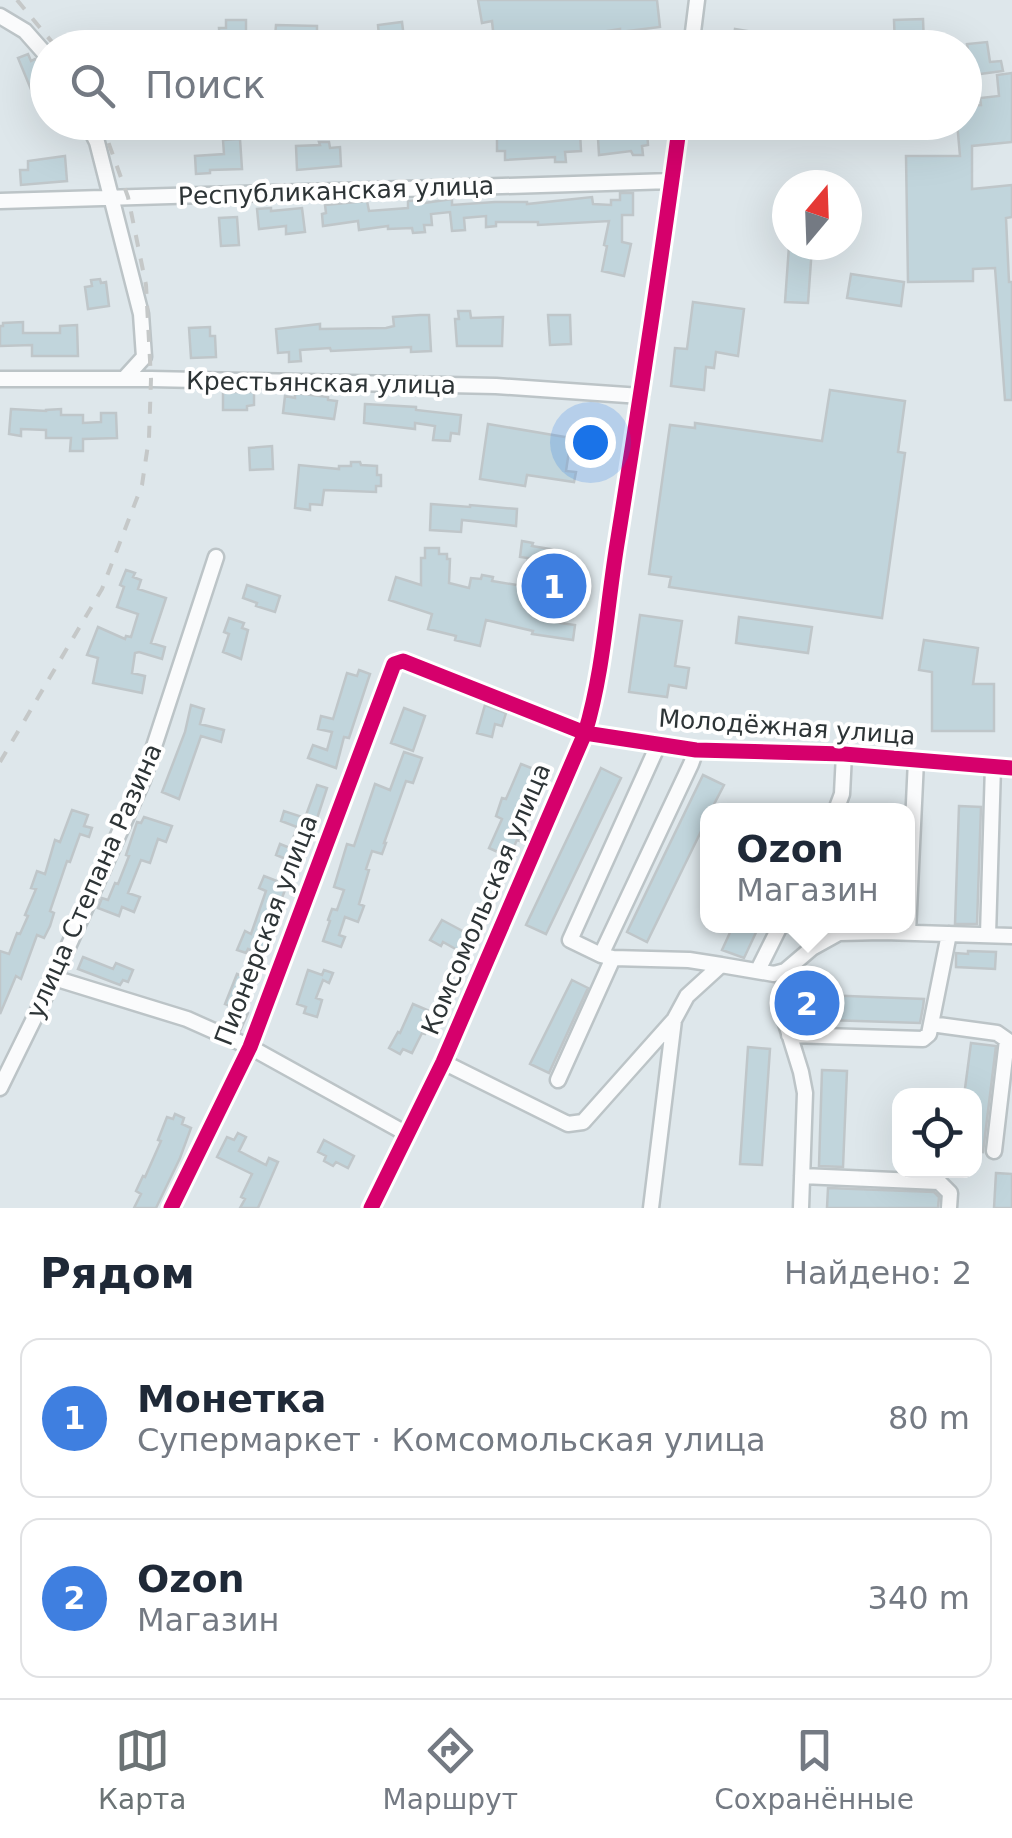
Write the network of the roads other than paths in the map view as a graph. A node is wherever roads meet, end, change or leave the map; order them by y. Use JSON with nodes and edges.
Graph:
{"nodes":[{"id":1,"x":697,"y":0,"type":"edge"},
{"id":2,"x":0,"y":16,"type":"edge"},
{"id":3,"x":693,"y":30,"type":"edge"},
{"id":4,"x":30,"y":37,"type":"edge"},
{"id":5,"x":96,"y":140,"type":"edge"},
{"id":6,"x":678,"y":140,"type":"edge"},
{"id":7,"x":672,"y":181,"type":"junction"},
{"id":8,"x":112,"y":199,"type":"junction"},
{"id":9,"x":0,"y":202,"type":"edge"},
{"id":10,"x":0,"y":379,"type":"edge"},
{"id":11,"x":124,"y":379,"type":"junction"},
{"id":12,"x":641,"y":396,"type":"junction"},
{"id":13,"x":216,"y":557,"type":"dead end"},
{"id":14,"x":394,"y":664,"type":"joint"},
{"id":15,"x":585,"y":733,"type":"junction"},
{"id":16,"x":658,"y":745,"type":"junction"},
{"id":17,"x":696,"y":750,"type":"junction"},
{"id":18,"x":844,"y":754,"type":"junction"},
{"id":19,"x":916,"y":760,"type":"junction"},
{"id":20,"x":994,"y":766,"type":"junction"},
{"id":21,"x":1012,"y":768,"type":"edge"},
{"id":22,"x":839,"y":803,"type":"edge"},
{"id":23,"x":914,"y":803,"type":"edge"},
{"id":24,"x":915,"y":932,"type":"edge"},
{"id":25,"x":776,"y":933,"type":"edge"},
{"id":26,"x":839,"y":933,"type":"edge"},
{"id":27,"x":949,"y":934,"type":"junction"},
{"id":28,"x":988,"y":935,"type":"junction"},
{"id":29,"x":1012,"y":936,"type":"edge"},
{"id":30,"x":607,"y":957,"type":"junction"},
{"id":31,"x":721,"y":965,"type":"junction"},
{"id":32,"x":758,"y":970,"type":"junction"},
{"id":33,"x":785,"y":971,"type":"junction"},
{"id":34,"x":54,"y":978,"type":"junction"},
{"id":35,"x":674,"y":1020,"type":"junction"},
{"id":36,"x":931,"y":1024,"type":"junction"},
{"id":37,"x":789,"y":1036,"type":"junction"},
{"id":38,"x":250,"y":1046,"type":"junction"},
{"id":39,"x":443,"y":1062,"type":"junction"},
{"id":40,"x":1008,"y":1072,"type":"edge"},
{"id":41,"x":558,"y":1080,"type":"dead end"},
{"id":42,"x":0,"y":1088,"type":"edge"},
{"id":43,"x":408,"y":1134,"type":"junction"},
{"id":44,"x":994,"y":1151,"type":"dead end"},
{"id":45,"x":802,"y":1176,"type":"junction"},
{"id":46,"x":171,"y":1208,"type":"edge"},
{"id":47,"x":371,"y":1208,"type":"edge"},
{"id":48,"x":651,"y":1208,"type":"edge"},
{"id":49,"x":801,"y":1208,"type":"edge"},
{"id":50,"x":949,"y":1208,"type":"edge"}],
"edges":[{"from":1,"to":3,"type":"street"},
{"from":2,"to":4,"type":"street"},
{"from":5,"to":8,"type":"street"},
{"from":6,"to":7,"type":"street","name":"Комсомольская улица"},
{"from":7,"to":8,"type":"street","name":"Республиканская улица"},
{"from":7,"to":12,"type":"street","name":"Комсомольская улица"},
{"from":8,"to":9,"type":"street","name":"Республиканская улица"},
{"from":8,"to":11,"type":"street"},
{"from":10,"to":11,"type":"street","name":"Крестьянская улица"},
{"from":11,"to":12,"type":"street","name":"Крестьянская улица"},
{"from":12,"to":15,"type":"street","name":"Комсомольская улица"},
{"from":13,"to":34,"type":"street","name":"улица Степана Разина"},
{"from":14,"to":15,"type":"street","name":"Молодёжная улица"},
{"from":14,"to":38,"type":"street","name":"Пионерская улица"},
{"from":15,"to":16,"type":"street","name":"Молодёжная улица"},
{"from":15,"to":39,"type":"street","name":"Комсомольская улица"},
{"from":16,"to":17,"type":"street","name":"Молодёжная улица"},
{"from":16,"to":30,"type":"street"},
{"from":17,"to":18,"type":"street","name":"Молодёжная улица"},
{"from":17,"to":30,"type":"street"},
{"from":18,"to":19,"type":"street","name":"Молодёжная улица"},
{"from":18,"to":22,"type":"street"},
{"from":19,"to":20,"type":"street","name":"Молодёжная улица"},
{"from":19,"to":23,"type":"street"},
{"from":20,"to":21,"type":"street","name":"Молодёжная улица"},
{"from":20,"to":28,"type":"street"},
{"from":24,"to":27,"type":"street"},
{"from":25,"to":32,"type":"street"},
{"from":26,"to":33,"type":"street"},
{"from":27,"to":28,"type":"street"},
{"from":27,"to":36,"type":"street"},
{"from":28,"to":29,"type":"street"},
{"from":30,"to":31,"type":"street"},
{"from":30,"to":41,"type":"street"},
{"from":31,"to":32,"type":"street"},
{"from":31,"to":35,"type":"street"},
{"from":32,"to":33,"type":"street"},
{"from":33,"to":37,"type":"street"},
{"from":34,"to":38,"type":"street"},
{"from":34,"to":42,"type":"street","name":"улица Степана Разина"},
{"from":35,"to":39,"type":"street"},
{"from":35,"to":48,"type":"street"},
{"from":36,"to":37,"type":"street"},
{"from":36,"to":40,"type":"street"},
{"from":37,"to":45,"type":"street"},
{"from":38,"to":43,"type":"street"},
{"from":38,"to":46,"type":"street","name":"Пионерская улица"},
{"from":39,"to":43,"type":"street","name":"Комсомольская улица"},
{"from":40,"to":44,"type":"street"},
{"from":43,"to":47,"type":"street","name":"Комсомольская улица"},
{"from":45,"to":49,"type":"street"},
{"from":45,"to":50,"type":"street"}]}
